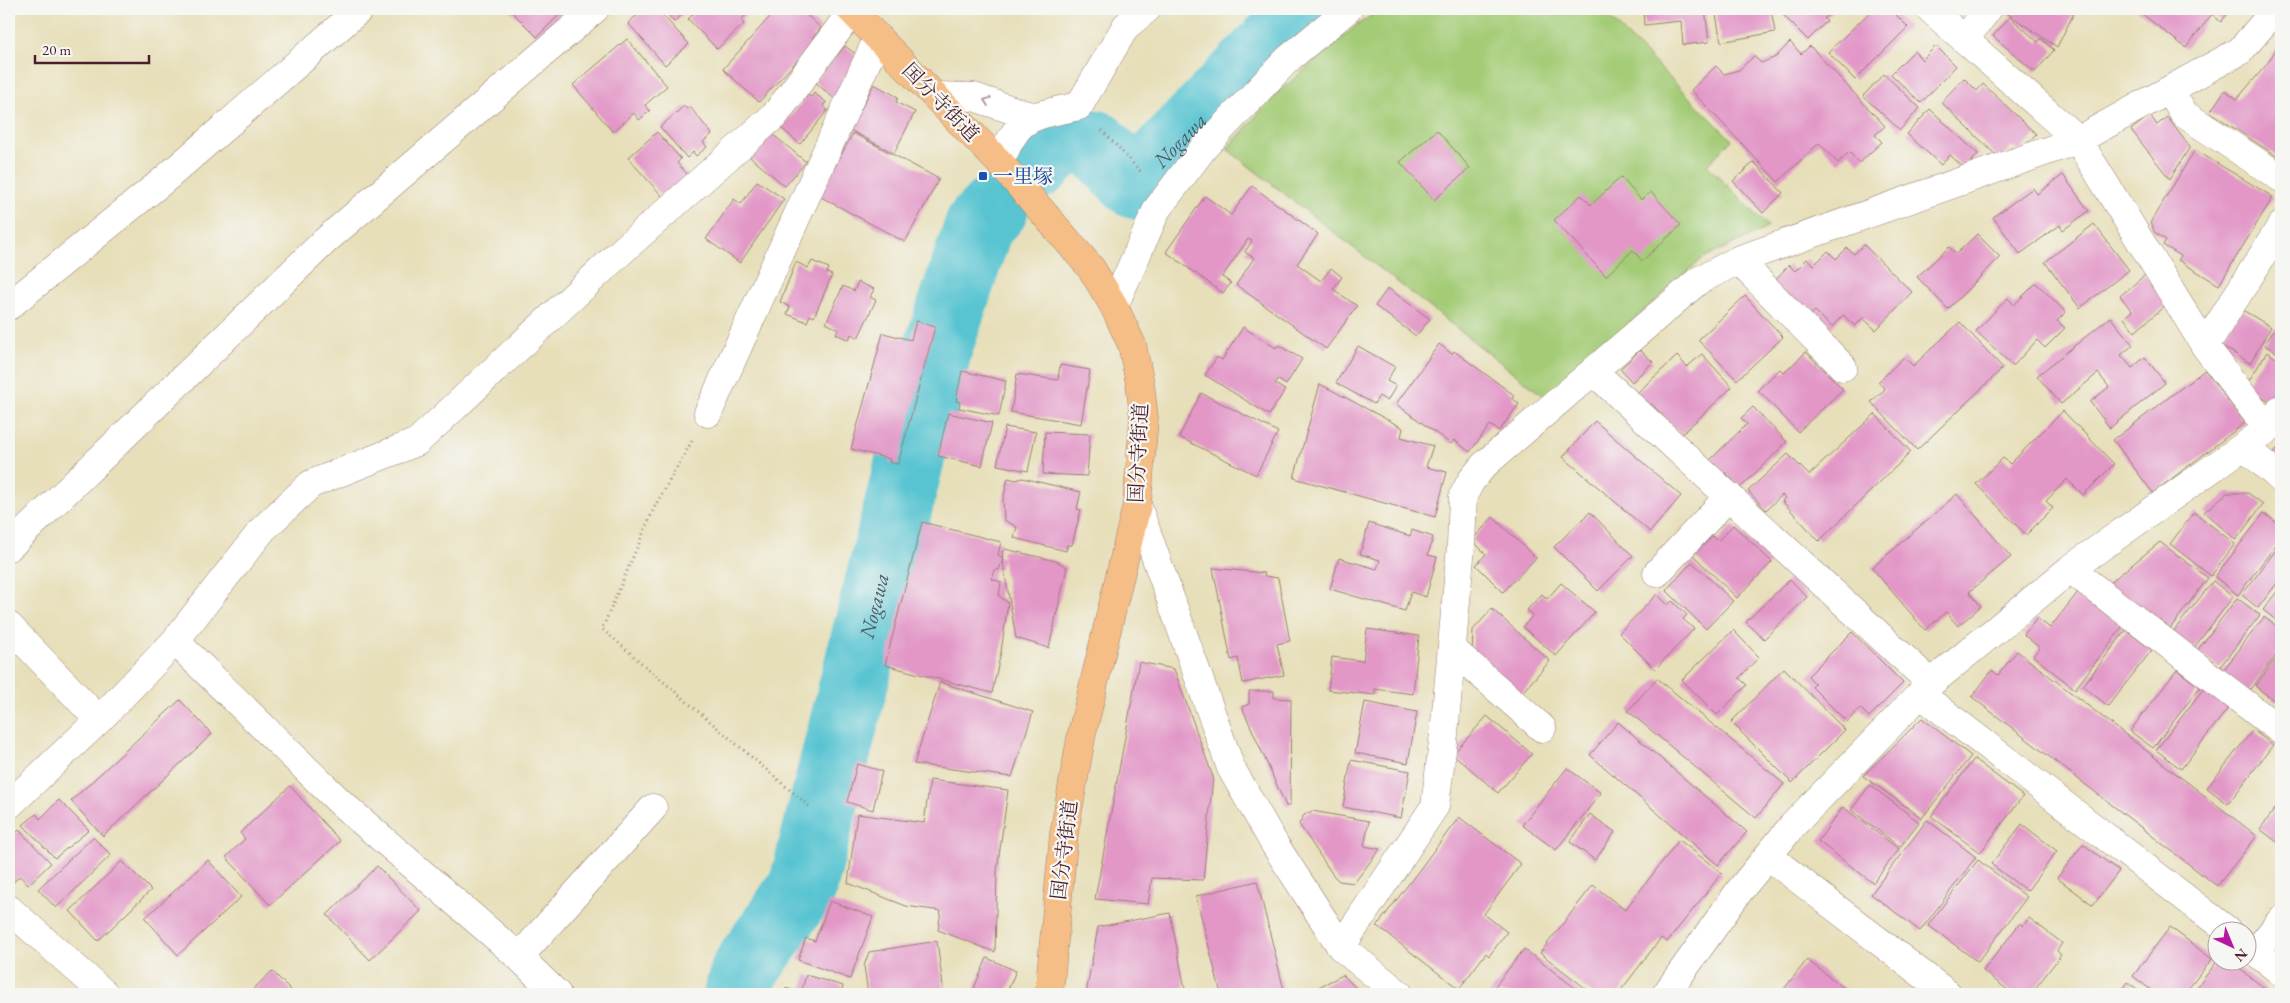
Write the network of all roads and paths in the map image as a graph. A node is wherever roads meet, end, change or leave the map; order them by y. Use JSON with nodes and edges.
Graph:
{"nodes":[{"id":1,"x":360,"y":9,"type":"edge"},
{"id":2,"x":596,"y":9,"type":"edge"},
{"id":3,"x":1147,"y":9,"type":"edge"},
{"id":4,"x":1348,"y":9,"type":"edge"},
{"id":5,"x":1930,"y":9,"type":"edge"},
{"id":6,"x":1988,"y":9,"type":"edge"},
{"id":7,"x":2276,"y":9,"type":"edge"},
{"id":8,"x":851,"y":10,"type":"edge"},
{"id":9,"x":878,"y":37,"type":"junction"},
{"id":10,"x":1965,"y":39,"type":"junction"},
{"id":11,"x":2169,"y":90,"type":"junction"},
{"id":12,"x":936,"y":96,"type":"junction"},
{"id":13,"x":1033,"y":117,"type":"junction"},
{"id":14,"x":2078,"y":140,"type":"junction"},
{"id":15,"x":1123,"y":152,"type":"dead end"},
{"id":16,"x":1000,"y":163,"type":"junction"},
{"id":17,"x":1143,"y":174,"type":"dead end"},
{"id":18,"x":2281,"y":178,"type":"edge"},
{"id":19,"x":2281,"y":226,"type":"edge"},
{"id":20,"x":1738,"y":260,"type":"junction"},
{"id":21,"x":9,"y":306,"type":"edge"},
{"id":22,"x":1114,"y":306,"type":"junction"},
{"id":23,"x":2205,"y":346,"type":"junction"},
{"id":24,"x":1843,"y":367,"type":"dead end"},
{"id":25,"x":1593,"y":371,"type":"junction"},
{"id":26,"x":708,"y":413,"type":"joint"},
{"id":27,"x":2275,"y":419,"type":"edge"},
{"id":28,"x":2244,"y":447,"type":"junction"},
{"id":29,"x":2281,"y":479,"type":"edge"},
{"id":30,"x":1730,"y":496,"type":"junction"},
{"id":31,"x":1137,"y":505,"type":"junction"},
{"id":32,"x":9,"y":547,"type":"edge"},
{"id":33,"x":2070,"y":569,"type":"junction"},
{"id":34,"x":1657,"y":573,"type":"dead end"},
{"id":35,"x":9,"y":626,"type":"edge"},
{"id":36,"x":175,"y":641,"type":"junction"},
{"id":37,"x":1452,"y":649,"type":"junction"},
{"id":38,"x":1925,"y":689,"type":"junction"},
{"id":39,"x":99,"y":720,"type":"junction"},
{"id":40,"x":1542,"y":728,"type":"dead end"},
{"id":41,"x":2281,"y":731,"type":"edge"},
{"id":42,"x":9,"y":805,"type":"edge"},
{"id":43,"x":810,"y":807,"type":"dead end"},
{"id":44,"x":652,"y":808,"type":"dead end"},
{"id":45,"x":1768,"y":856,"type":"junction"},
{"id":46,"x":9,"y":909,"type":"edge"},
{"id":47,"x":2214,"y":920,"type":"edge"},
{"id":48,"x":2281,"y":920,"type":"edge"},
{"id":49,"x":2258,"y":943,"type":"edge"},
{"id":50,"x":1341,"y":946,"type":"junction"},
{"id":51,"x":2258,"y":954,"type":"edge"},
{"id":52,"x":518,"y":957,"type":"junction"},
{"id":53,"x":2281,"y":972,"type":"edge"},
{"id":54,"x":105,"y":994,"type":"edge"},
{"id":55,"x":557,"y":994,"type":"edge"},
{"id":56,"x":1049,"y":994,"type":"edge"},
{"id":57,"x":1399,"y":994,"type":"edge"},
{"id":58,"x":1666,"y":994,"type":"edge"},
{"id":59,"x":1948,"y":994,"type":"edge"}],
"edges":[{"from":1,"to":21,"type":"street"},
{"from":2,"to":32,"type":"street"},
{"from":3,"to":13,"type":"street"},
{"from":4,"to":22,"type":"street"},
{"from":5,"to":10,"type":"street"},
{"from":6,"to":10,"type":"street"},
{"from":7,"to":11,"type":"street"},
{"from":8,"to":9,"type":"main road","name":"国分寺街道"},
{"from":8,"to":36,"type":"street"},
{"from":9,"to":12,"type":"main road","name":"国分寺街道"},
{"from":9,"to":26,"type":"street"},
{"from":10,"to":14,"type":"street"},
{"from":11,"to":14,"type":"street"},
{"from":11,"to":18,"type":"street"},
{"from":13,"to":12,"type":"street","one_way":true},
{"from":12,"to":16,"type":"main road","name":"国分寺街道"},
{"from":13,"to":16,"type":"street"},
{"from":14,"to":20,"type":"street"},
{"from":14,"to":23,"type":"street"},
{"from":15,"to":17,"type":"path"},
{"from":16,"to":22,"type":"main road","name":"国分寺街道"},
{"from":19,"to":23,"type":"street"},
{"from":20,"to":24,"type":"street"},
{"from":20,"to":25,"type":"street"},
{"from":22,"to":31,"type":"main road","name":"国分寺街道"},
{"from":23,"to":27,"type":"street"},
{"from":25,"to":30,"type":"street"},
{"from":25,"to":37,"type":"street"},
{"from":26,"to":43,"type":"path"},
{"from":27,"to":28,"type":"street"},
{"from":28,"to":29,"type":"street"},
{"from":28,"to":33,"type":"street"},
{"from":30,"to":34,"type":"street"},
{"from":30,"to":38,"type":"street"},
{"from":31,"to":50,"type":"street"},
{"from":31,"to":56,"type":"main road","name":"国分寺街道"},
{"from":33,"to":38,"type":"street"},
{"from":33,"to":41,"type":"street"},
{"from":35,"to":39,"type":"street"},
{"from":36,"to":39,"type":"street"},
{"from":36,"to":52,"type":"street"},
{"from":37,"to":40,"type":"street"},
{"from":37,"to":50,"type":"street"},
{"from":38,"to":45,"type":"street"},
{"from":38,"to":47,"type":"street"},
{"from":39,"to":42,"type":"street"},
{"from":44,"to":52,"type":"street"},
{"from":45,"to":58,"type":"street"},
{"from":45,"to":59,"type":"street"},
{"from":46,"to":54,"type":"street"},
{"from":48,"to":49,"type":"street"},
{"from":50,"to":57,"type":"street"},
{"from":51,"to":53,"type":"street"},
{"from":52,"to":55,"type":"street"}]}
